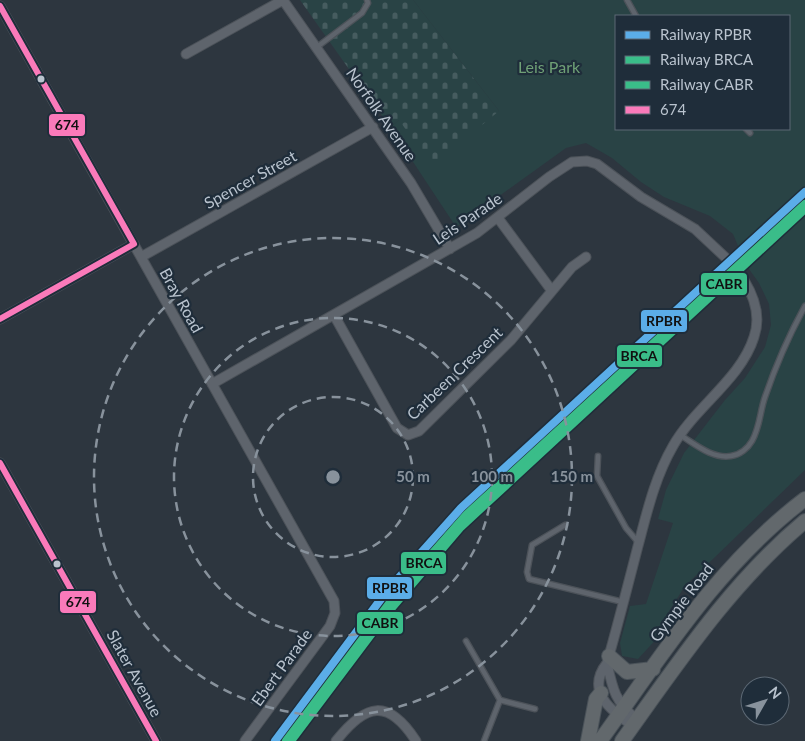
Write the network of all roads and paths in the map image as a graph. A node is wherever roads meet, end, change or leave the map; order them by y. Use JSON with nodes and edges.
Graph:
{"nodes":[{"id":1,"x":283,"y":0,"type":"edge"},
{"id":2,"x":367,"y":0,"type":"edge"},
{"id":3,"x":627,"y":0,"type":"edge"},
{"id":4,"x":0,"y":6,"type":"edge"},
{"id":5,"x":635,"y":15,"type":"edge"},
{"id":6,"x":316,"y":47,"type":"junction"},
{"id":7,"x":186,"y":54,"type":"dead end"},
{"id":8,"x":373,"y":127,"type":"junction"},
{"id":9,"x":498,"y":218,"type":"junction"},
{"id":10,"x":134,"y":244,"type":"junction"},
{"id":11,"x":450,"y":250,"type":"junction"},
{"id":12,"x":141,"y":257,"type":"junction"},
{"id":13,"x":586,"y":257,"type":"dead end"},
{"id":14,"x":726,"y":258,"type":"tunnel mouth"},
{"id":15,"x":744,"y":280,"type":"tunnel mouth"},
{"id":16,"x":552,"y":291,"type":"junction"},
{"id":17,"x":805,"y":306,"type":"edge"},
{"id":18,"x":334,"y":315,"type":"junction"},
{"id":19,"x":0,"y":319,"type":"edge"},
{"id":20,"x":212,"y":384,"type":"junction"},
{"id":21,"x":680,"y":435,"type":"junction"},
{"id":22,"x":598,"y":456,"type":"dead end"},
{"id":23,"x":0,"y":463,"type":"edge"},
{"id":24,"x":805,"y":499,"type":"edge"},
{"id":25,"x":805,"y":521,"type":"edge"},
{"id":26,"x":565,"y":525,"type":"dead end"},
{"id":27,"x":639,"y":543,"type":"junction"},
{"id":28,"x":623,"y":602,"type":"junction"},
{"id":29,"x":335,"y":609,"type":"joint"},
{"id":30,"x":466,"y":640,"type":"dead end"},
{"id":31,"x":608,"y":660,"type":"junction"},
{"id":32,"x":653,"y":668,"type":"junction"},
{"id":33,"x":601,"y":693,"type":"junction"},
{"id":34,"x":500,"y":700,"type":"junction"},
{"id":35,"x":535,"y":708,"type":"dead end"},
{"id":36,"x":621,"y":712,"type":"junction"},
{"id":37,"x":635,"y":723,"type":"junction"},
{"id":38,"x":156,"y":741,"type":"edge"},
{"id":39,"x":245,"y":741,"type":"edge"},
{"id":40,"x":336,"y":741,"type":"edge"},
{"id":41,"x":416,"y":741,"type":"edge"},
{"id":42,"x":484,"y":741,"type":"edge"},
{"id":43,"x":588,"y":741,"type":"edge"},
{"id":44,"x":600,"y":741,"type":"edge"},
{"id":45,"x":622,"y":741,"type":"edge"}],
"edges":[{"from":1,"to":6,"type":"street","name":"Norfolk Avenue"},
{"from":1,"to":7,"type":"street"},
{"from":2,"to":6,"type":"lane"},
{"from":3,"to":5,"type":"lane"},
{"from":4,"to":10,"type":"street","name":"Bray Road"},
{"from":6,"to":8,"type":"street","name":"Norfolk Avenue"},
{"from":8,"to":11,"type":"street","name":"Norfolk Avenue"},
{"from":8,"to":12,"type":"street","name":"Spencer Street"},
{"from":9,"to":11,"type":"street","name":"Leis Parade"},
{"from":9,"to":14,"type":"street","name":"Leis Parade"},
{"from":9,"to":16,"type":"street"},
{"from":10,"to":12,"type":"street","name":"Bray Road"},
{"from":10,"to":19,"type":"street"},
{"from":11,"to":18,"type":"street","name":"Leis Parade"},
{"from":12,"to":20,"type":"street","name":"Bray Road"},
{"from":13,"to":16,"type":"street","name":"Carbeen Crescent"},
{"from":15,"to":21,"type":"street"},
{"from":16,"to":18,"type":"street","name":"Carbeen Crescent"},
{"from":17,"to":21,"type":"lane"},
{"from":18,"to":20,"type":"street","name":"Leis Parade"},
{"from":20,"to":29,"type":"street","name":"Bray Road"},
{"from":21,"to":27,"type":"street"},
{"from":22,"to":27,"type":"lane"},
{"from":23,"to":38,"type":"street","name":"Slater Avenue"},
{"from":24,"to":32,"type":"highway","name":"Gympie Road"},
{"from":25,"to":37,"type":"highway"},
{"from":26,"to":28,"type":"lane"},
{"from":27,"to":28,"type":"street"},
{"from":28,"to":31,"type":"street"},
{"from":29,"to":39,"type":"street","name":"Ebert Parade"},
{"from":30,"to":34,"type":"lane"},
{"from":31,"to":32,"type":"highway"},
{"from":31,"to":33,"type":"street"},
{"from":31,"to":36,"type":"street"},
{"from":32,"to":36,"type":"highway","name":"Gympie Road"},
{"from":33,"to":36,"type":"street"},
{"from":33,"to":43,"type":"highway"},
{"from":34,"to":35,"type":"lane"},
{"from":34,"to":42,"type":"lane"},
{"from":36,"to":37,"type":"street"},
{"from":36,"to":44,"type":"highway","name":"Gympie Road"},
{"from":37,"to":45,"type":"highway"},
{"from":40,"to":41,"type":"street"}]}
